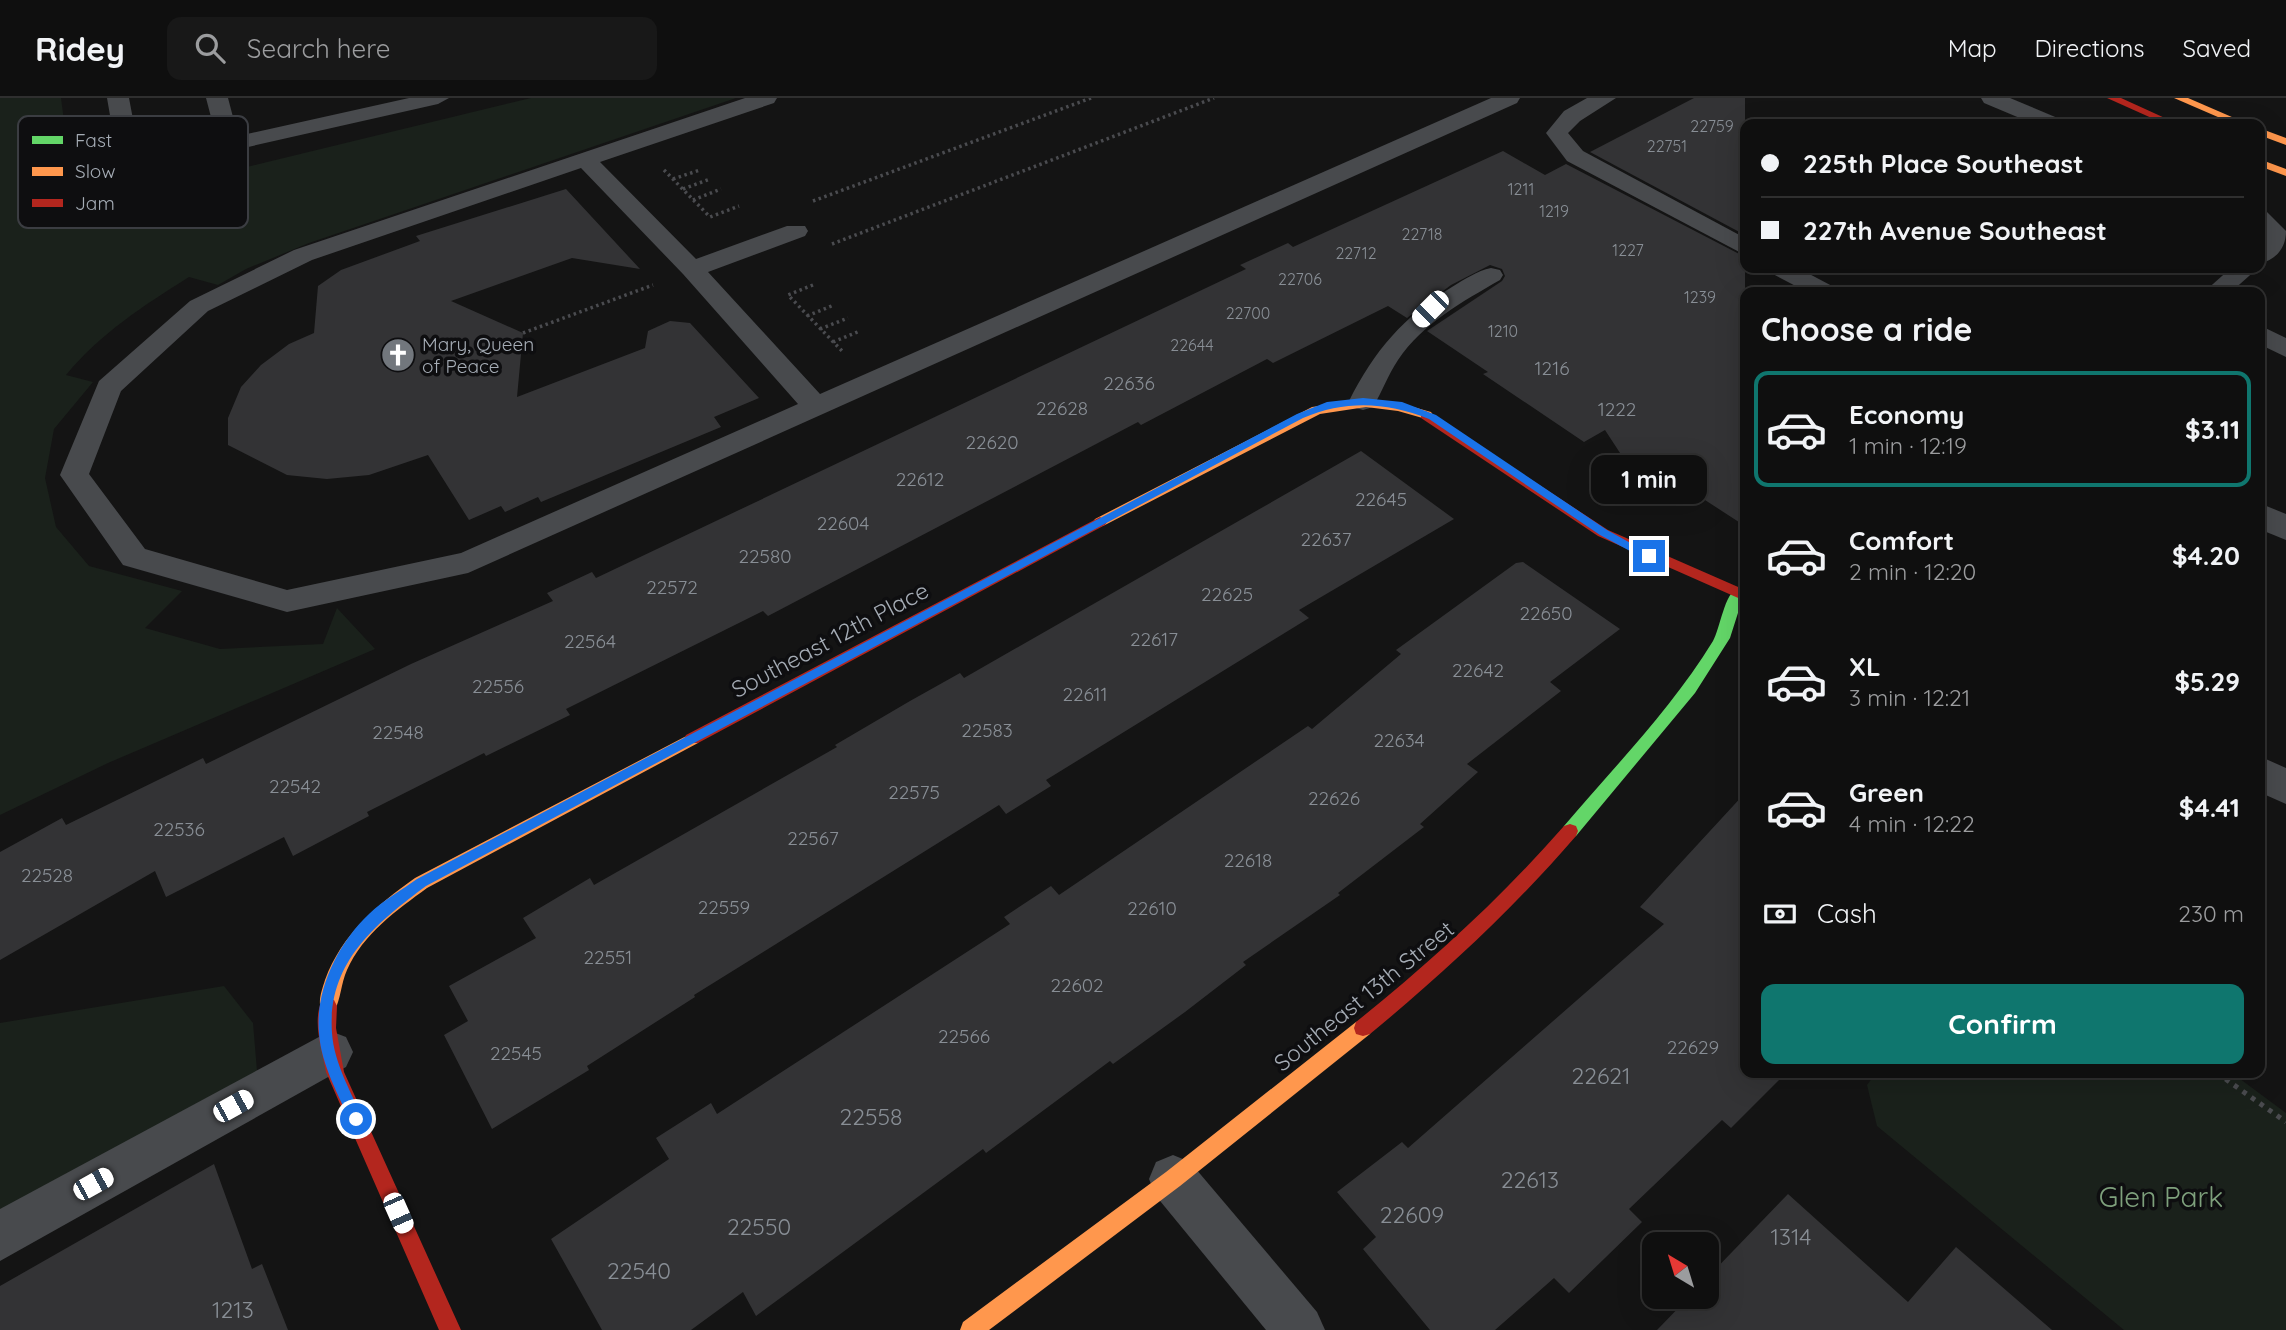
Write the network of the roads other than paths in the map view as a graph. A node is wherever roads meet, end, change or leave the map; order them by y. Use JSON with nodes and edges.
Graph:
{"nodes":[{"id":1,"x":118,"y":98,"type":"edge"},
{"id":2,"x":218,"y":98,"type":"edge"},
{"id":3,"x":438,"y":98,"type":"edge"},
{"id":4,"x":766,"y":98,"type":"edge"},
{"id":5,"x":1509,"y":98,"type":"edge"},
{"id":6,"x":1605,"y":98,"type":"edge"},
{"id":7,"x":1992,"y":98,"type":"edge"},
{"id":8,"x":2112,"y":98,"type":"edge"},
{"id":9,"x":2179,"y":98,"type":"edge"},
{"id":10,"x":121,"y":116,"type":"edge"},
{"id":11,"x":222,"y":116,"type":"edge"},
{"id":12,"x":2040,"y":119,"type":"edge"},
{"id":13,"x":2161,"y":119,"type":"edge"},
{"id":14,"x":2231,"y":119,"type":"edge"},
{"id":15,"x":2265,"y":133,"type":"edge"},
{"id":16,"x":248,"y":141,"type":"edge"},
{"id":17,"x":2286,"y":142,"type":"edge"},
{"id":18,"x":585,"y":159,"type":"junction"},
{"id":19,"x":2265,"y":164,"type":"edge"},
{"id":20,"x":2286,"y":173,"type":"edge"},
{"id":21,"x":2267,"y":225,"type":"edge"},
{"id":22,"x":796,"y":231,"type":"dead end"},
{"id":23,"x":1740,"y":245,"type":"edge"},
{"id":24,"x":2265,"y":252,"type":"edge"},
{"id":25,"x":692,"y":270,"type":"junction"},
{"id":26,"x":1789,"y":273,"type":"edge"},
{"id":27,"x":2240,"y":273,"type":"edge"},
{"id":28,"x":1491,"y":275,"type":"dead end"},
{"id":29,"x":1816,"y":287,"type":"edge"},
{"id":30,"x":2222,"y":287,"type":"edge"},
{"id":31,"x":2265,"y":337,"type":"edge"},
{"id":32,"x":2286,"y":349,"type":"edge"},
{"id":33,"x":1363,"y":401,"type":"junction"},
{"id":34,"x":816,"y":407,"type":"junction"},
{"id":35,"x":2265,"y":518,"type":"edge"},
{"id":36,"x":2286,"y":528,"type":"edge"},
{"id":37,"x":1740,"y":595,"type":"edge"},
{"id":38,"x":1740,"y":597,"type":"edge"},
{"id":39,"x":2265,"y":776,"type":"edge"},
{"id":40,"x":2286,"y":788,"type":"edge"},
{"id":41,"x":330,"y":1052,"type":"junction"},
{"id":42,"x":1173,"y":1179,"type":"junction"},
{"id":43,"x":0,"y":1236,"type":"edge"},
{"id":44,"x":450,"y":1330,"type":"edge"},
{"id":45,"x":971,"y":1330,"type":"edge"},
{"id":46,"x":1299,"y":1330,"type":"edge"}],
"edges":[{"from":1,"to":10,"type":"lane"},
{"from":2,"to":11,"type":"lane"},
{"from":3,"to":16,"type":"lane"},
{"from":4,"to":18,"type":"lane"},
{"from":5,"to":34,"type":"lane"},
{"from":6,"to":23,"type":"lane"},
{"from":7,"to":12,"type":"lane"},
{"from":8,"to":13,"type":"street"},
{"from":9,"to":14,"type":"street"},
{"from":15,"to":17,"type":"street"},
{"from":18,"to":25,"type":"lane"},
{"from":18,"to":34,"type":"lane"},
{"from":19,"to":20,"type":"street"},
{"from":21,"to":24,"type":"lane"},
{"from":22,"to":25,"type":"lane"},
{"from":25,"to":34,"type":"lane"},
{"from":26,"to":29,"type":"lane"},
{"from":27,"to":30,"type":"lane"},
{"from":28,"to":33,"type":"lane"},
{"from":31,"to":32,"type":"lane"},
{"from":33,"to":37,"type":"street","name":"Southeast 12th Place"},
{"from":33,"to":41,"type":"street","name":"Southeast 12th Place"},
{"from":35,"to":36,"type":"street"},
{"from":38,"to":42,"type":"street","name":"Southeast 13th Street"},
{"from":39,"to":40,"type":"street"},
{"from":41,"to":43,"type":"street"},
{"from":41,"to":44,"type":"street","name":"Southeast 12th Place"},
{"from":42,"to":45,"type":"street","name":"Southeast 13th Street"},
{"from":42,"to":46,"type":"street"}]}
